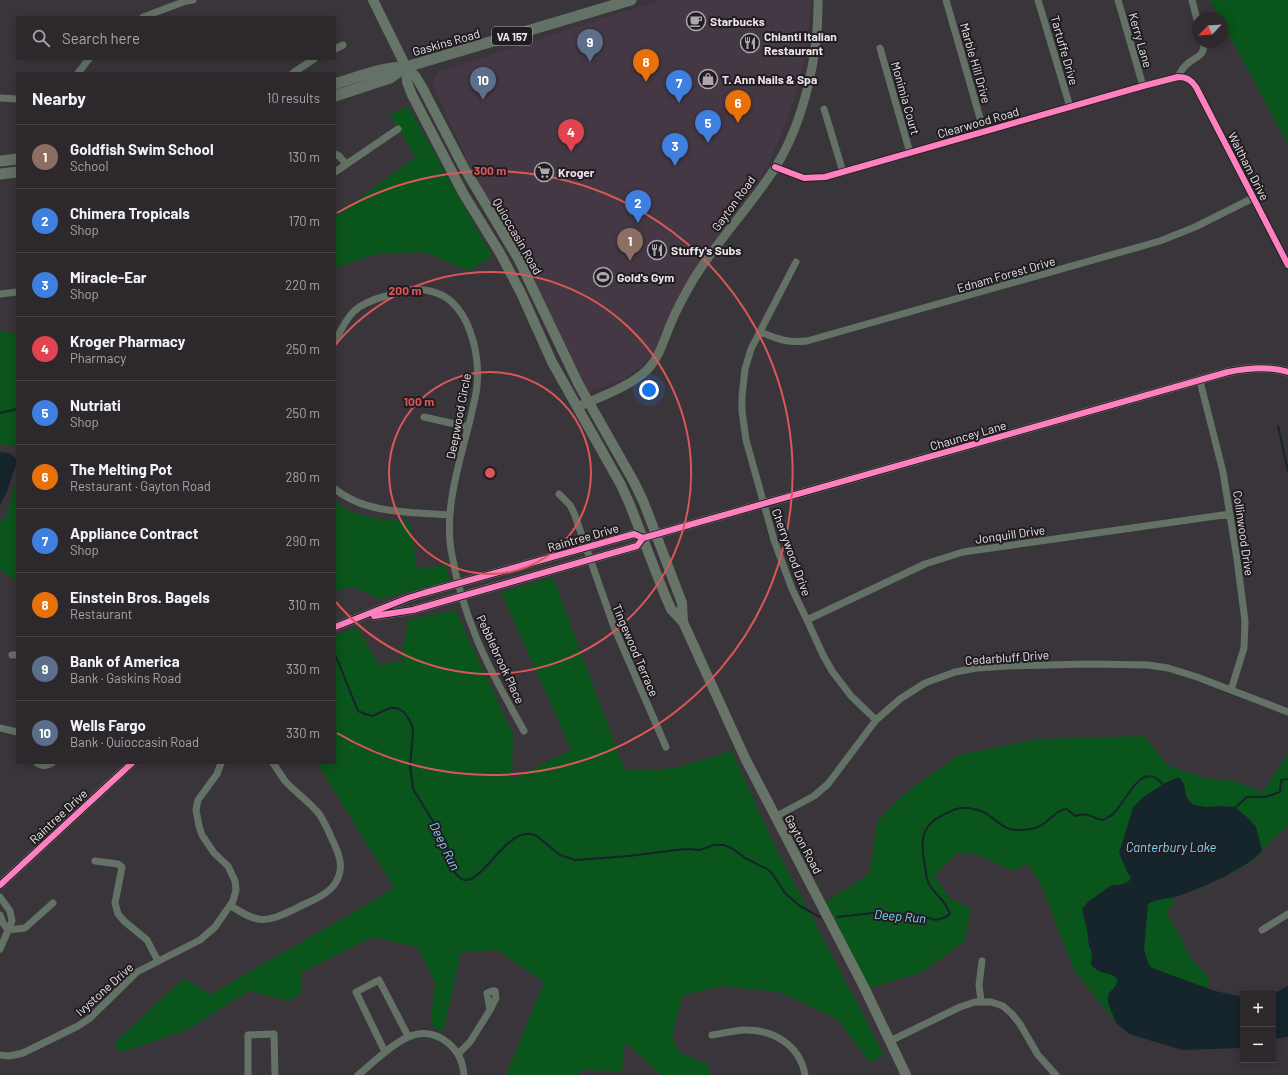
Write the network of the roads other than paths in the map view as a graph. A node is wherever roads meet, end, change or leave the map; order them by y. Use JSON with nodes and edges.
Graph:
{"nodes":[{"id":1,"x":194,"y":0,"type":"edge"},
{"id":2,"x":373,"y":0,"type":"edge"},
{"id":3,"x":631,"y":0,"type":"edge"},
{"id":4,"x":818,"y":0,"type":"edge"},
{"id":5,"x":946,"y":0,"type":"edge"},
{"id":6,"x":1038,"y":0,"type":"edge"},
{"id":7,"x":1118,"y":0,"type":"edge"},
{"id":8,"x":1192,"y":0,"type":"edge"},
{"id":9,"x":616,"y":2,"type":"edge"},
{"id":10,"x":1195,"y":12,"type":"edge"},
{"id":11,"x":146,"y":16,"type":"edge"},
{"id":12,"x":342,"y":45,"type":"dead end"},
{"id":13,"x":336,"y":48,"type":"edge"},
{"id":14,"x":880,"y":48,"type":"dead end"},
{"id":15,"x":1204,"y":48,"type":"edge"},
{"id":16,"x":88,"y":60,"type":"edge"},
{"id":17,"x":312,"y":60,"type":"edge"},
{"id":18,"x":406,"y":67,"type":"junction"},
{"id":19,"x":79,"y":72,"type":"edge"},
{"id":20,"x":294,"y":72,"type":"edge"},
{"id":21,"x":1178,"y":77,"type":"junction"},
{"id":22,"x":1188,"y":78,"type":"joint"},
{"id":23,"x":336,"y":84,"type":"edge"},
{"id":24,"x":1143,"y":86,"type":"junction"},
{"id":25,"x":336,"y":96,"type":"edge"},
{"id":26,"x":0,"y":98,"type":"edge"},
{"id":27,"x":16,"y":99,"type":"edge"},
{"id":28,"x":1070,"y":107,"type":"junction"},
{"id":29,"x":824,"y":109,"type":"dead end"},
{"id":30,"x":398,"y":129,"type":"dead end"},
{"id":31,"x":984,"y":132,"type":"junction"},
{"id":32,"x":910,"y":153,"type":"junction"},
{"id":33,"x":336,"y":155,"type":"edge"},
{"id":34,"x":16,"y":159,"type":"edge"},
{"id":35,"x":0,"y":161,"type":"edge"},
{"id":36,"x":346,"y":164,"type":"junction"},
{"id":37,"x":775,"y":167,"type":"junction"},
{"id":38,"x":336,"y":171,"type":"edge"},
{"id":39,"x":16,"y":172,"type":"edge"},
{"id":40,"x":843,"y":172,"type":"junction"},
{"id":41,"x":0,"y":174,"type":"edge"},
{"id":42,"x":1253,"y":198,"type":"junction"},
{"id":43,"x":796,"y":262,"type":"dead end"},
{"id":44,"x":1288,"y":265,"type":"edge"},
{"id":45,"x":16,"y":292,"type":"edge"},
{"id":46,"x":0,"y":294,"type":"edge"},
{"id":47,"x":760,"y":332,"type":"junction"},
{"id":48,"x":336,"y":340,"type":"edge"},
{"id":49,"x":1288,"y":372,"type":"edge"},
{"id":50,"x":1200,"y":381,"type":"junction"},
{"id":51,"x":589,"y":402,"type":"junction"},
{"id":52,"x":577,"y":407,"type":"junction"},
{"id":53,"x":424,"y":418,"type":"dead end"},
{"id":54,"x":468,"y":427,"type":"junction"},
{"id":55,"x":336,"y":490,"type":"edge"},
{"id":56,"x":559,"y":494,"type":"dead end"},
{"id":57,"x":764,"y":504,"type":"junction"},
{"id":58,"x":1230,"y":514,"type":"junction"},
{"id":59,"x":449,"y":515,"type":"junction"},
{"id":60,"x":656,"y":534,"type":"junction"},
{"id":61,"x":643,"y":538,"type":"junction"},
{"id":62,"x":586,"y":548,"type":"junction"},
{"id":63,"x":590,"y":560,"type":"junction"},
{"id":64,"x":459,"y":584,"type":"junction"},
{"id":65,"x":462,"y":596,"type":"junction"},
{"id":66,"x":357,"y":619,"type":"junction"},
{"id":67,"x":807,"y":620,"type":"junction"},
{"id":68,"x":683,"y":622,"type":"junction"},
{"id":69,"x":336,"y":627,"type":"edge"},
{"id":70,"x":1232,"y":690,"type":"junction"},
{"id":71,"x":1288,"y":712,"type":"edge"},
{"id":72,"x":876,"y":720,"type":"junction"},
{"id":73,"x":0,"y":728,"type":"edge"},
{"id":74,"x":16,"y":732,"type":"edge"},
{"id":75,"x":524,"y":732,"type":"dead end"},
{"id":76,"x":666,"y":747,"type":"dead end"},
{"id":77,"x":40,"y":764,"type":"edge"},
{"id":78,"x":50,"y":764,"type":"edge"},
{"id":79,"x":131,"y":764,"type":"edge"},
{"id":80,"x":221,"y":764,"type":"edge"},
{"id":81,"x":274,"y":764,"type":"edge"},
{"id":82,"x":775,"y":818,"type":"junction"},
{"id":83,"x":95,"y":861,"type":"dead end"},
{"id":84,"x":0,"y":885,"type":"edge"},
{"id":85,"x":0,"y":897,"type":"edge"},
{"id":86,"x":53,"y":903,"type":"dead end"},
{"id":87,"x":231,"y":906,"type":"junction"},
{"id":88,"x":1288,"y":914,"type":"edge"},
{"id":89,"x":0,"y":915,"type":"edge"},
{"id":90,"x":8,"y":930,"type":"junction"},
{"id":91,"x":1262,"y":930,"type":"dead end"},
{"id":92,"x":0,"y":949,"type":"edge"},
{"id":93,"x":158,"y":961,"type":"junction"},
{"id":94,"x":982,"y":961,"type":"dead end"},
{"id":95,"x":981,"y":1001,"type":"junction"},
{"id":96,"x":490,"y":1010,"type":"dead end"},
{"id":97,"x":712,"y":1035,"type":"dead end"},
{"id":98,"x":408,"y":1036,"type":"junction"},
{"id":99,"x":890,"y":1041,"type":"junction"},
{"id":100,"x":385,"y":1052,"type":"junction"},
{"id":101,"x":458,"y":1054,"type":"junction"},
{"id":102,"x":0,"y":1055,"type":"edge"},
{"id":103,"x":248,"y":1075,"type":"edge"},
{"id":104,"x":275,"y":1075,"type":"edge"},
{"id":105,"x":358,"y":1075,"type":"edge"},
{"id":106,"x":464,"y":1075,"type":"edge"},
{"id":107,"x":805,"y":1075,"type":"edge"},
{"id":108,"x":906,"y":1075,"type":"edge"},
{"id":109,"x":1056,"y":1075,"type":"edge"}],
"edges":[{"from":1,"to":11,"type":"street"},
{"from":2,"to":18,"type":"main road","name":"Quioccasin Road"},
{"from":3,"to":9,"type":"main road","name":"Gaskins Road","number":"VA 157"},
{"from":4,"to":37,"type":"street","name":"Gayton Road"},
{"from":5,"to":31,"type":"street","name":"Marble Hill Drive"},
{"from":6,"to":28,"type":"street","name":"Tartuffe Drive"},
{"from":7,"to":24,"type":"street","name":"Kerry Lane"},
{"from":8,"to":10,"type":"street"},
{"from":9,"to":18,"type":"main road","name":"Gaskins Road","number":"VA 157"},
{"from":12,"to":13,"type":"street"},
{"from":14,"to":32,"type":"street","name":"Monimia Court"},
{"from":15,"to":21,"type":"street"},
{"from":16,"to":19,"type":"street"},
{"from":17,"to":20,"type":"street"},
{"from":18,"to":23,"type":"main road","name":"Gaskins Road"},
{"from":18,"to":25,"type":"main road","name":"Gaskins Road"},
{"from":18,"to":51,"type":"main road","name":"Quioccasin Road"},
{"from":18,"to":52,"type":"main road","name":"Quioccasin Road"},
{"from":21,"to":22,"type":"street","name":"Clearwood Road"},
{"from":21,"to":24,"type":"street","name":"Clearwood Road"},
{"from":22,"to":42,"type":"street","name":"Waltham Drive"},
{"from":24,"to":28,"type":"street","name":"Clearwood Road"},
{"from":26,"to":27,"type":"street"},
{"from":28,"to":31,"type":"street","name":"Clearwood Road"},
{"from":29,"to":40,"type":"street"},
{"from":30,"to":36,"type":"street"},
{"from":31,"to":32,"type":"street","name":"Clearwood Road"},
{"from":32,"to":40,"type":"street","name":"Clearwood Road"},
{"from":33,"to":36,"type":"street"},
{"from":34,"to":35,"type":"main road"},
{"from":36,"to":38,"type":"street"},
{"from":37,"to":40,"type":"street","name":"Clearwood Road"},
{"from":37,"to":51,"type":"street","name":"Gayton Road"},
{"from":39,"to":41,"type":"main road"},
{"from":42,"to":44,"type":"street","name":"Waltham Drive"},
{"from":42,"to":47,"type":"street","name":"Ednam Forest Drive"},
{"from":43,"to":47,"type":"street","name":"Cherrywood Drive"},
{"from":45,"to":46,"type":"street"},
{"from":47,"to":57,"type":"street","name":"Cherrywood Drive"},
{"from":48,"to":54,"type":"street","name":"Deepwood Circle"},
{"from":49,"to":50,"type":"street","name":"Chauncey Lane"},
{"from":50,"to":57,"type":"street","name":"Chauncey Lane"},
{"from":50,"to":58,"type":"street","name":"Collinwood Drive"},
{"from":51,"to":52,"type":"street","name":"Gayton Road"},
{"from":51,"to":60,"type":"main road","name":"Gayton Road"},
{"from":52,"to":61,"type":"main road","name":"Gayton Road"},
{"from":53,"to":54,"type":"street"},
{"from":54,"to":59,"type":"street","name":"Deepwood Circle"},
{"from":55,"to":59,"type":"street"},
{"from":56,"to":62,"type":"street","name":"Tingewood Terrace"},
{"from":57,"to":60,"type":"street","name":"Chauncey Lane"},
{"from":57,"to":67,"type":"street","name":"Cherrywood Drive"},
{"from":58,"to":67,"type":"street","name":"Jonquill Drive"},
{"from":58,"to":70,"type":"street","name":"Collinwood Drive"},
{"from":59,"to":64,"type":"street","name":"Deepwood Circle"},
{"from":60,"to":61,"type":"street","name":"Chauncey Lane"},
{"from":60,"to":68,"type":"main road","name":"Gayton Road"},
{"from":61,"to":62,"type":"street","name":"Raintree Drive"},
{"from":61,"to":63,"type":"street","name":"Raintree Drive"},
{"from":61,"to":68,"type":"main road","name":"Gayton Road"},
{"from":62,"to":63,"type":"street","name":"Tingewood Terrace"},
{"from":62,"to":64,"type":"street","name":"Raintree Drive"},
{"from":63,"to":65,"type":"street","name":"Raintree Drive"},
{"from":63,"to":76,"type":"street","name":"Tingewood Terrace"},
{"from":64,"to":65,"type":"street","name":"Deepwood Circle"},
{"from":64,"to":66,"type":"street","name":"Raintree Drive"},
{"from":65,"to":66,"type":"street","name":"Raintree Drive"},
{"from":65,"to":75,"type":"street","name":"Pebblebrook Place"},
{"from":66,"to":69,"type":"street","name":"Raintree Drive"},
{"from":67,"to":72,"type":"street","name":"Cherrywood Drive"},
{"from":68,"to":82,"type":"main road","name":"Gayton Road"},
{"from":70,"to":71,"type":"street","name":"Cedarbluff Drive"},
{"from":70,"to":72,"type":"street","name":"Cedarbluff Drive"},
{"from":72,"to":82,"type":"street","name":"Cedarbluff Drive"},
{"from":73,"to":74,"type":"street"},
{"from":77,"to":78,"type":"street"},
{"from":79,"to":84,"type":"street","name":"Raintree Drive"},
{"from":80,"to":87,"type":"street"},
{"from":81,"to":87,"type":"street"},
{"from":82,"to":99,"type":"main road","name":"Gayton Road"},
{"from":83,"to":93,"type":"street"},
{"from":85,"to":90,"type":"street"},
{"from":86,"to":90,"type":"street"},
{"from":87,"to":93,"type":"street","name":"Ivystone Drive"},
{"from":88,"to":91,"type":"street"},
{"from":89,"to":90,"type":"street"},
{"from":90,"to":92,"type":"street"},
{"from":93,"to":102,"type":"street","name":"Ivystone Drive"},
{"from":94,"to":95,"type":"street"},
{"from":95,"to":99,"type":"street"},
{"from":95,"to":109,"type":"street"},
{"from":96,"to":101,"type":"street"},
{"from":97,"to":107,"type":"street"},
{"from":98,"to":100,"type":"street"},
{"from":98,"to":100,"type":"street"},
{"from":98,"to":101,"type":"street"},
{"from":99,"to":108,"type":"main road","name":"Gayton Road"},
{"from":100,"to":105,"type":"street"},
{"from":101,"to":106,"type":"street"},
{"from":103,"to":104,"type":"street"}]}
